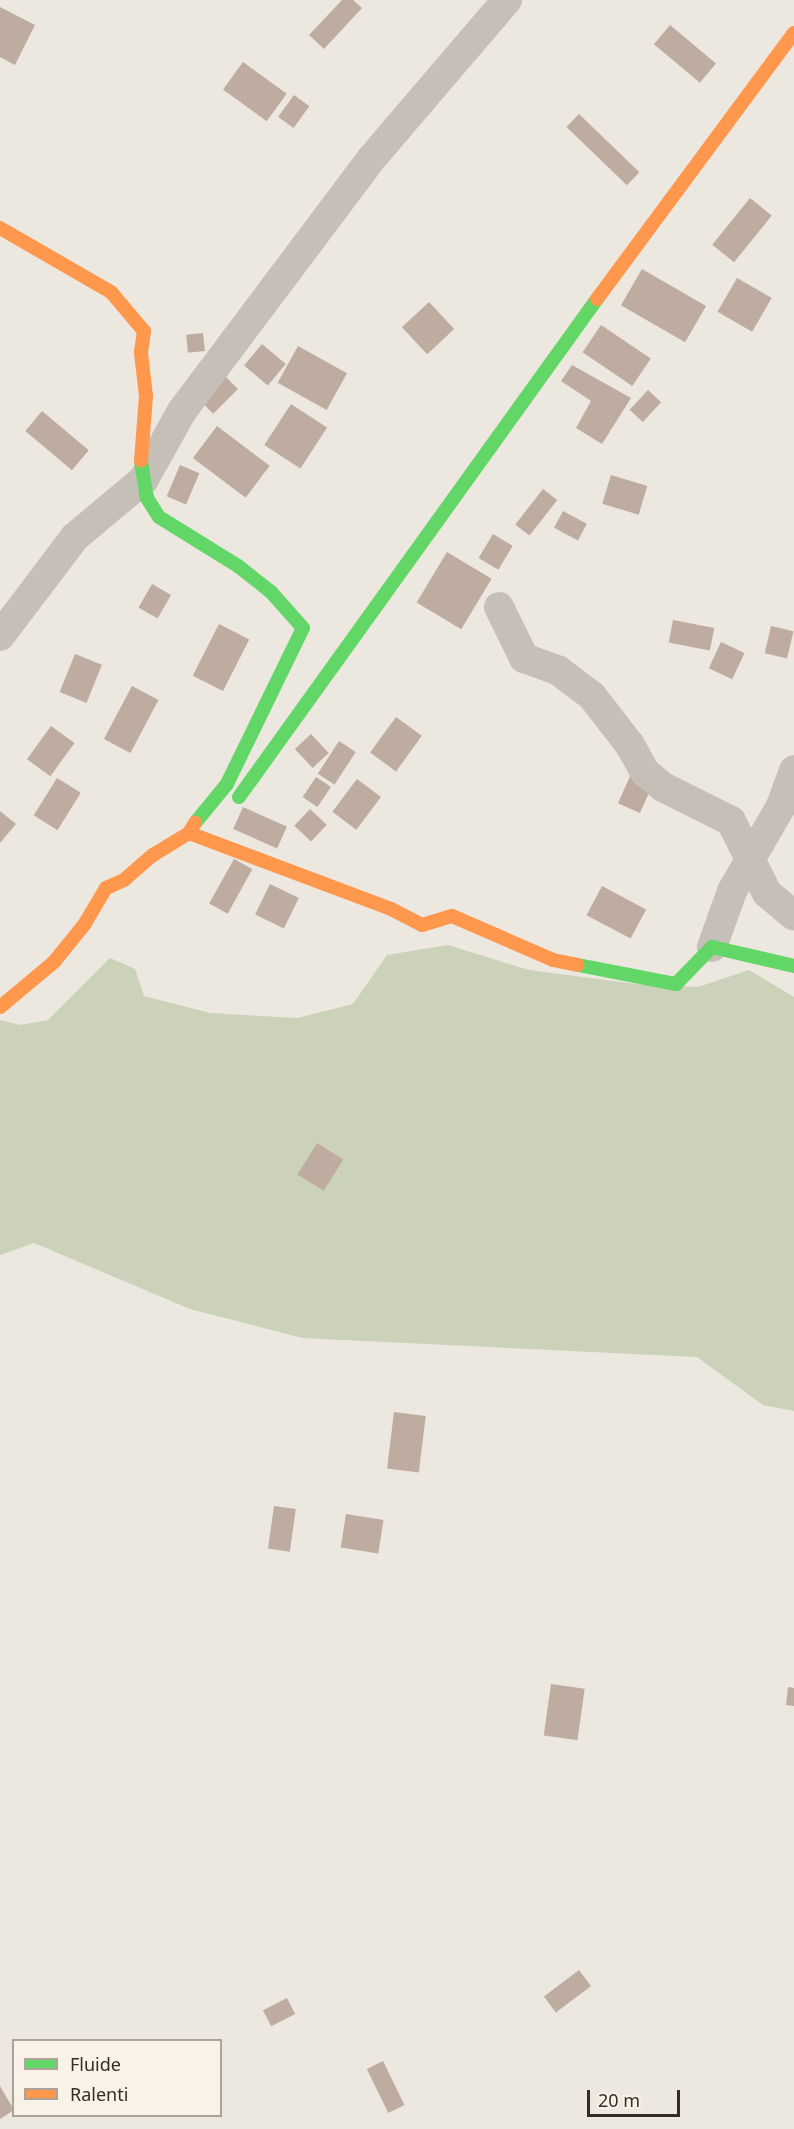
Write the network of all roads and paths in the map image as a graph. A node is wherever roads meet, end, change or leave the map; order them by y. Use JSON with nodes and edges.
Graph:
{"nodes":[{"id":1,"x":507,"y":0,"type":"edge"},
{"id":2,"x":794,"y":33,"type":"edge"},
{"id":3,"x":0,"y":228,"type":"edge"},
{"id":4,"x":144,"y":479,"type":"junction"},
{"id":5,"x":499,"y":608,"type":"dead end"},
{"id":6,"x":0,"y":636,"type":"edge"},
{"id":7,"x":794,"y":770,"type":"edge"},
{"id":8,"x":229,"y":811,"type":"dead end"},
{"id":9,"x":189,"y":833,"type":"junction"},
{"id":10,"x":749,"y":860,"type":"junction"},
{"id":11,"x":794,"y":916,"type":"edge"},
{"id":12,"x":712,"y":947,"type":"junction"},
{"id":13,"x":794,"y":966,"type":"edge"},
{"id":14,"x":0,"y":1007,"type":"edge"}],
"edges":[{"from":1,"to":4,"type":"street"},
{"from":2,"to":8,"type":"street"},
{"from":3,"to":4,"type":"street"},
{"from":4,"to":6,"type":"street"},
{"from":4,"to":9,"type":"street"},
{"from":5,"to":10,"type":"street"},
{"from":7,"to":10,"type":"street"},
{"from":9,"to":12,"type":"street"},
{"from":9,"to":14,"type":"street"},
{"from":10,"to":11,"type":"street"},
{"from":10,"to":12,"type":"street"},
{"from":12,"to":13,"type":"street"}]}
